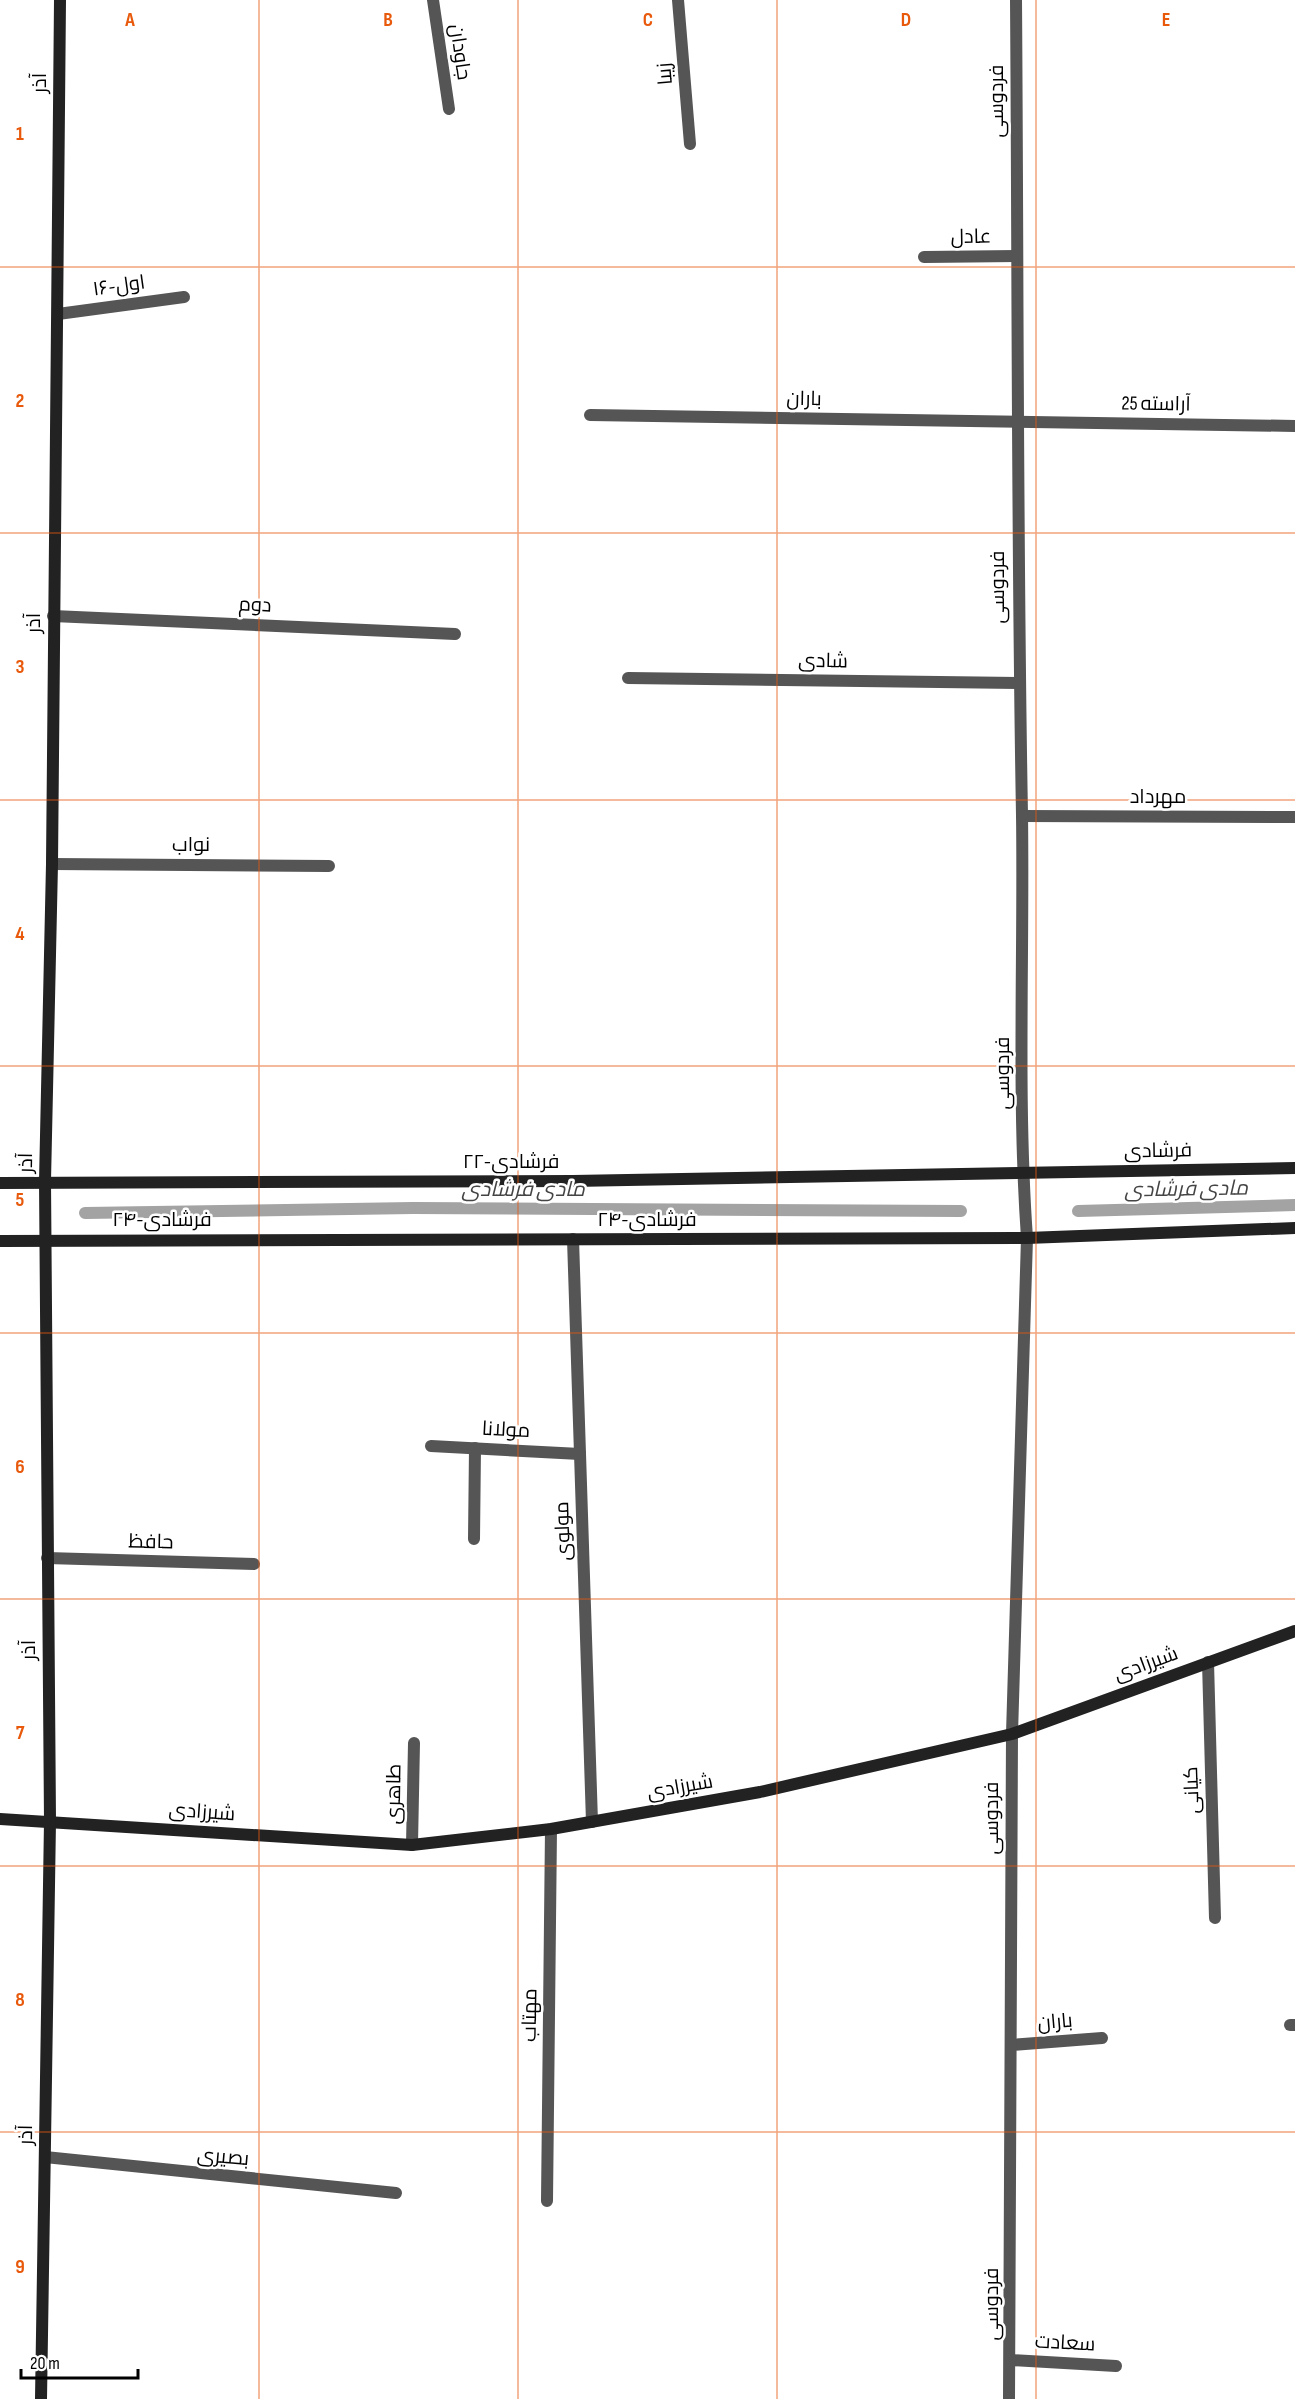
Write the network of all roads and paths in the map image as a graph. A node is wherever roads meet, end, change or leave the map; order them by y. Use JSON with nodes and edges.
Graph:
{"nodes":[{"id":1,"x":60,"y":0,"type":"edge"},
{"id":2,"x":433,"y":0,"type":"edge"},
{"id":3,"x":678,"y":0,"type":"edge"},
{"id":4,"x":1016,"y":0,"type":"edge"},
{"id":5,"x":449,"y":110,"type":"dead end"},
{"id":6,"x":690,"y":144,"type":"dead end"},
{"id":7,"x":1017,"y":256,"type":"junction"},
{"id":8,"x":924,"y":257,"type":"dead end"},
{"id":9,"x":184,"y":297,"type":"dead end"},
{"id":10,"x":58,"y":314,"type":"junction"},
{"id":11,"x":590,"y":415,"type":"dead end"},
{"id":12,"x":1016,"y":422,"type":"junction"},
{"id":13,"x":1295,"y":426,"type":"edge"},
{"id":14,"x":53,"y":616,"type":"junction"},
{"id":15,"x":455,"y":634,"type":"dead end"},
{"id":16,"x":628,"y":678,"type":"dead end"},
{"id":17,"x":1018,"y":683,"type":"junction"},
{"id":18,"x":1022,"y":816,"type":"junction"},
{"id":19,"x":1295,"y":817,"type":"edge"},
{"id":20,"x":52,"y":864,"type":"junction"},
{"id":21,"x":329,"y":866,"type":"dead end"},
{"id":22,"x":1295,"y":1168,"type":"edge"},
{"id":23,"x":1023,"y":1173,"type":"junction"},
{"id":24,"x":45,"y":1181,"type":"junction"},
{"id":25,"x":0,"y":1183,"type":"edge"},
{"id":26,"x":1295,"y":1228,"type":"edge"},
{"id":27,"x":1027,"y":1238,"type":"junction"},
{"id":28,"x":573,"y":1239,"type":"junction"},
{"id":29,"x":45,"y":1240,"type":"junction"},
{"id":30,"x":0,"y":1241,"type":"edge"},
{"id":31,"x":431,"y":1446,"type":"dead end"},
{"id":32,"x":475,"y":1448,"type":"junction"},
{"id":33,"x":580,"y":1454,"type":"junction"},
{"id":34,"x":474,"y":1539,"type":"dead end"},
{"id":35,"x":47,"y":1558,"type":"junction"},
{"id":36,"x":254,"y":1564,"type":"dead end"},
{"id":37,"x":1295,"y":1631,"type":"edge"},
{"id":38,"x":1208,"y":1662,"type":"junction"},
{"id":39,"x":1012,"y":1734,"type":"junction"},
{"id":40,"x":414,"y":1743,"type":"dead end"},
{"id":41,"x":0,"y":1819,"type":"edge"},
{"id":42,"x":50,"y":1821,"type":"junction"},
{"id":43,"x":592,"y":1822,"type":"junction"},
{"id":44,"x":551,"y":1829,"type":"junction"},
{"id":45,"x":412,"y":1845,"type":"junction"},
{"id":46,"x":1215,"y":1918,"type":"dead end"},
{"id":47,"x":1102,"y":2038,"type":"dead end"},
{"id":48,"x":1011,"y":2045,"type":"junction"},
{"id":49,"x":45,"y":2157,"type":"junction"},
{"id":50,"x":396,"y":2193,"type":"dead end"},
{"id":51,"x":547,"y":2201,"type":"dead end"},
{"id":52,"x":1011,"y":2360,"type":"junction"},
{"id":53,"x":1116,"y":2366,"type":"dead end"},
{"id":54,"x":41,"y":2399,"type":"edge"},
{"id":55,"x":1010,"y":2399,"type":"edge"}],
"edges":[{"from":1,"to":10,"type":"street","name":"آذر"},
{"from":2,"to":5,"type":"street","name":"جاودان"},
{"from":3,"to":6,"type":"street","name":"زیبا"},
{"from":4,"to":7,"type":"street","name":"فردوسی"},
{"from":7,"to":8,"type":"street","name":"عادل"},
{"from":7,"to":12,"type":"street","name":"فردوسی"},
{"from":9,"to":10,"type":"street","name":"۱۶-اول"},
{"from":10,"to":14,"type":"street","name":"آذر"},
{"from":11,"to":12,"type":"street","name":"باران"},
{"from":12,"to":13,"type":"street","name":"آراسته 25"},
{"from":12,"to":17,"type":"street","name":"فردوسی"},
{"from":14,"to":15,"type":"street","name":"دوم"},
{"from":14,"to":20,"type":"street","name":"آذر"},
{"from":16,"to":17,"type":"street","name":"شادی"},
{"from":17,"to":18,"type":"street","name":"فردوسی"},
{"from":18,"to":19,"type":"street","name":"مهرداد"},
{"from":18,"to":23,"type":"street","name":"فردوسی"},
{"from":20,"to":21,"type":"street","name":"نواب"},
{"from":20,"to":24,"type":"street","name":"آذر"},
{"from":22,"to":23,"type":"street","name":"فرشادی"},
{"from":23,"to":24,"type":"street","name":"۲۲-فرشادی"},
{"from":23,"to":27,"type":"street","name":"فردوسی"},
{"from":24,"to":25,"type":"street","name":"۲۲-فرشادی"},
{"from":24,"to":29,"type":"street","name":"آذر"},
{"from":26,"to":27,"type":"street","name":"۲۴-فرشادی"},
{"from":27,"to":28,"type":"street","name":"۲۴-فرشادی"},
{"from":27,"to":39,"type":"street","name":"فردوسی"},
{"from":28,"to":29,"type":"street","name":"۲۴-فرشادی"},
{"from":28,"to":33,"type":"street","name":"مولوی"},
{"from":29,"to":30,"type":"street","name":"۲۴-فرشادی"},
{"from":29,"to":35,"type":"street","name":"آذر"},
{"from":31,"to":32,"type":"street","name":"مولانا"},
{"from":32,"to":33,"type":"street","name":"مولانا"},
{"from":32,"to":34,"type":"street"},
{"from":33,"to":43,"type":"street","name":"مولوی"},
{"from":35,"to":36,"type":"street","name":"حافظ"},
{"from":35,"to":42,"type":"street","name":"آذر"},
{"from":37,"to":38,"type":"street","name":"شیرزادی"},
{"from":38,"to":39,"type":"street","name":"شیرزادی"},
{"from":38,"to":46,"type":"street","name":"کیانی"},
{"from":39,"to":43,"type":"street","name":"شیرزادی"},
{"from":39,"to":48,"type":"street","name":"فردوسی"},
{"from":40,"to":45,"type":"street","name":"طاهری"},
{"from":41,"to":42,"type":"street","name":"شیرزادی"},
{"from":42,"to":45,"type":"street","name":"شیرزادی"},
{"from":42,"to":49,"type":"street","name":"آذر"},
{"from":43,"to":44,"type":"street","name":"شیرزادی"},
{"from":44,"to":45,"type":"street","name":"شیرزادی"},
{"from":44,"to":51,"type":"street","name":"مهتاب"},
{"from":47,"to":48,"type":"street","name":"باران"},
{"from":48,"to":52,"type":"street","name":"فردوسی"},
{"from":49,"to":50,"type":"street","name":"بصیری"},
{"from":49,"to":54,"type":"street","name":"آذر"},
{"from":52,"to":53,"type":"street","name":"سعادت"},
{"from":52,"to":55,"type":"street","name":"فردوسی"}]}
